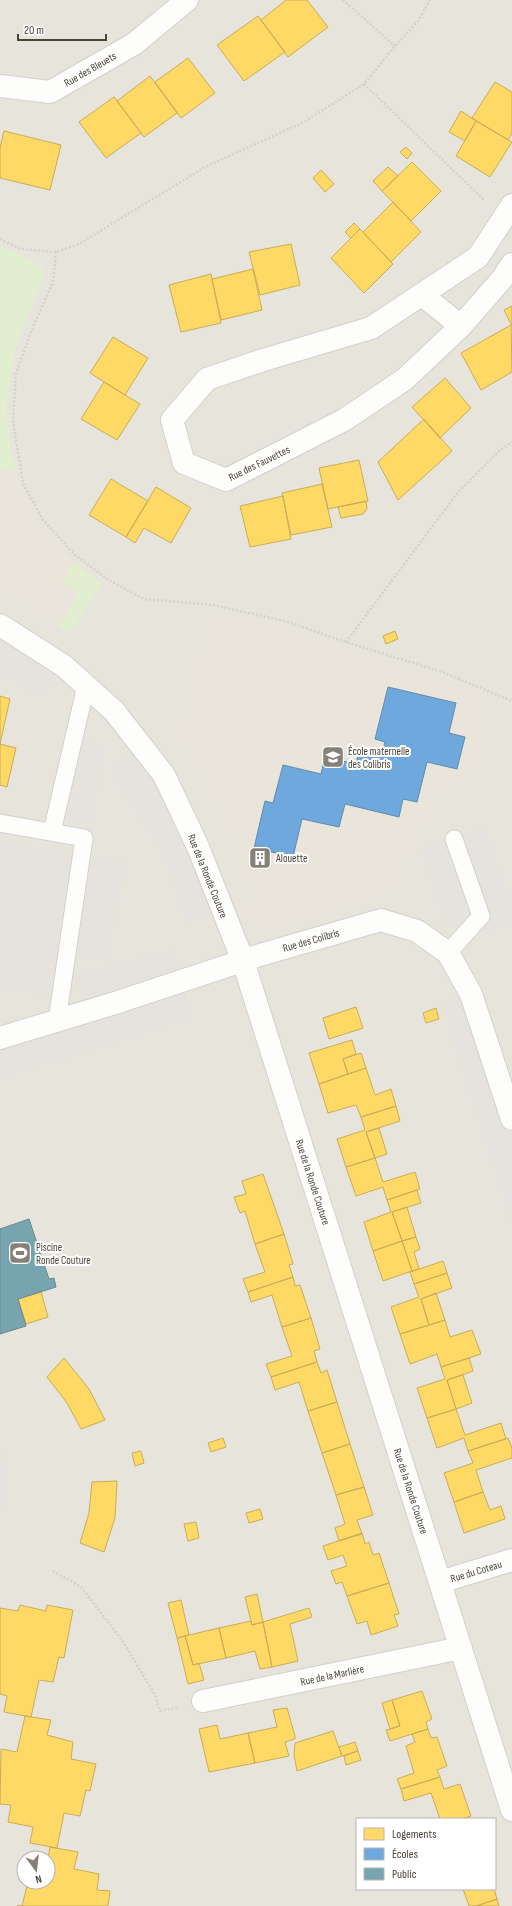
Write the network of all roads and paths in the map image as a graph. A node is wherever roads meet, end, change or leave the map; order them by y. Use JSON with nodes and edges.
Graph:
{"nodes":[{"id":1,"x":187,"y":0,"type":"edge"},
{"id":2,"x":343,"y":0,"type":"edge"},
{"id":3,"x":430,"y":0,"type":"edge"},
{"id":4,"x":394,"y":46,"type":"junction"},
{"id":5,"x":364,"y":84,"type":"junction"},
{"id":6,"x":0,"y":86,"type":"edge"},
{"id":7,"x":508,"y":212,"type":"edge"},
{"id":8,"x":0,"y":240,"type":"edge"},
{"id":9,"x":56,"y":252,"type":"junction"},
{"id":10,"x":478,"y":258,"type":"junction"},
{"id":11,"x":507,"y":272,"type":"edge"},
{"id":12,"x":422,"y":295,"type":"junction"},
{"id":13,"x":461,"y":326,"type":"junction"},
{"id":14,"x":512,"y":442,"type":"edge"},
{"id":15,"x":0,"y":625,"type":"edge"},
{"id":16,"x":346,"y":642,"type":"junction"},
{"id":17,"x":86,"y":686,"type":"junction"},
{"id":18,"x":512,"y":701,"type":"edge"},
{"id":19,"x":0,"y":823,"type":"edge"},
{"id":20,"x":52,"y":832,"type":"junction"},
{"id":21,"x":454,"y":839,"type":"dead end"},
{"id":22,"x":448,"y":953,"type":"junction"},
{"id":23,"x":243,"y":961,"type":"junction"},
{"id":24,"x":57,"y":1021,"type":"junction"},
{"id":25,"x":0,"y":1038,"type":"edge"},
{"id":26,"x":512,"y":1119,"type":"edge"},
{"id":27,"x":512,"y":1560,"type":"edge"},
{"id":28,"x":53,"y":1570,"type":"dead end"},
{"id":29,"x":440,"y":1582,"type":"junction"},
{"id":30,"x":461,"y":1648,"type":"junction"},
{"id":31,"x":203,"y":1701,"type":"joint"},
{"id":32,"x":512,"y":1810,"type":"edge"}],
"edges":[{"from":1,"to":6,"type":"street","name":"Rue des Bleuets"},
{"from":2,"to":4,"type":"path"},
{"from":3,"to":4,"type":"path"},
{"from":4,"to":5,"type":"path"},
{"from":5,"to":7,"type":"path"},
{"from":5,"to":9,"type":"path"},
{"from":7,"to":10,"type":"street","name":"Rue des Fauvettes"},
{"from":8,"to":9,"type":"path"},
{"from":9,"to":16,"type":"path"},
{"from":10,"to":11,"type":"street","name":"Rue des Fauvettes"},
{"from":10,"to":12,"type":"street","name":"Rue des Fauvettes"},
{"from":11,"to":13,"type":"street","name":"Rue des Fauvettes"},
{"from":12,"to":13,"type":"street"},
{"from":12,"to":13,"type":"street","name":"Rue des Fauvettes"},
{"from":14,"to":16,"type":"path"},
{"from":15,"to":17,"type":"street","name":"Rue de la Ronde Couture"},
{"from":16,"to":18,"type":"path"},
{"from":17,"to":20,"type":"lane"},
{"from":17,"to":23,"type":"street","name":"Rue de la Ronde Couture"},
{"from":19,"to":20,"type":"lane"},
{"from":20,"to":24,"type":"lane"},
{"from":21,"to":22,"type":"lane"},
{"from":22,"to":23,"type":"street","name":"Rue des Colibris"},
{"from":22,"to":26,"type":"street","name":"Rue des Colibris"},
{"from":23,"to":24,"type":"street","name":"Rue des Colibris"},
{"from":23,"to":29,"type":"street","name":"Rue de la Ronde Couture"},
{"from":24,"to":25,"type":"street","name":"Rue des Colibris"},
{"from":27,"to":29,"type":"street","name":"Rue du Coteau"},
{"from":28,"to":31,"type":"path"},
{"from":29,"to":30,"type":"street","name":"Rue de la Ronde Couture"},
{"from":30,"to":31,"type":"street","name":"Rue de la Marlière"},
{"from":30,"to":32,"type":"street","name":"Rue de la Ronde Couture"}]}
